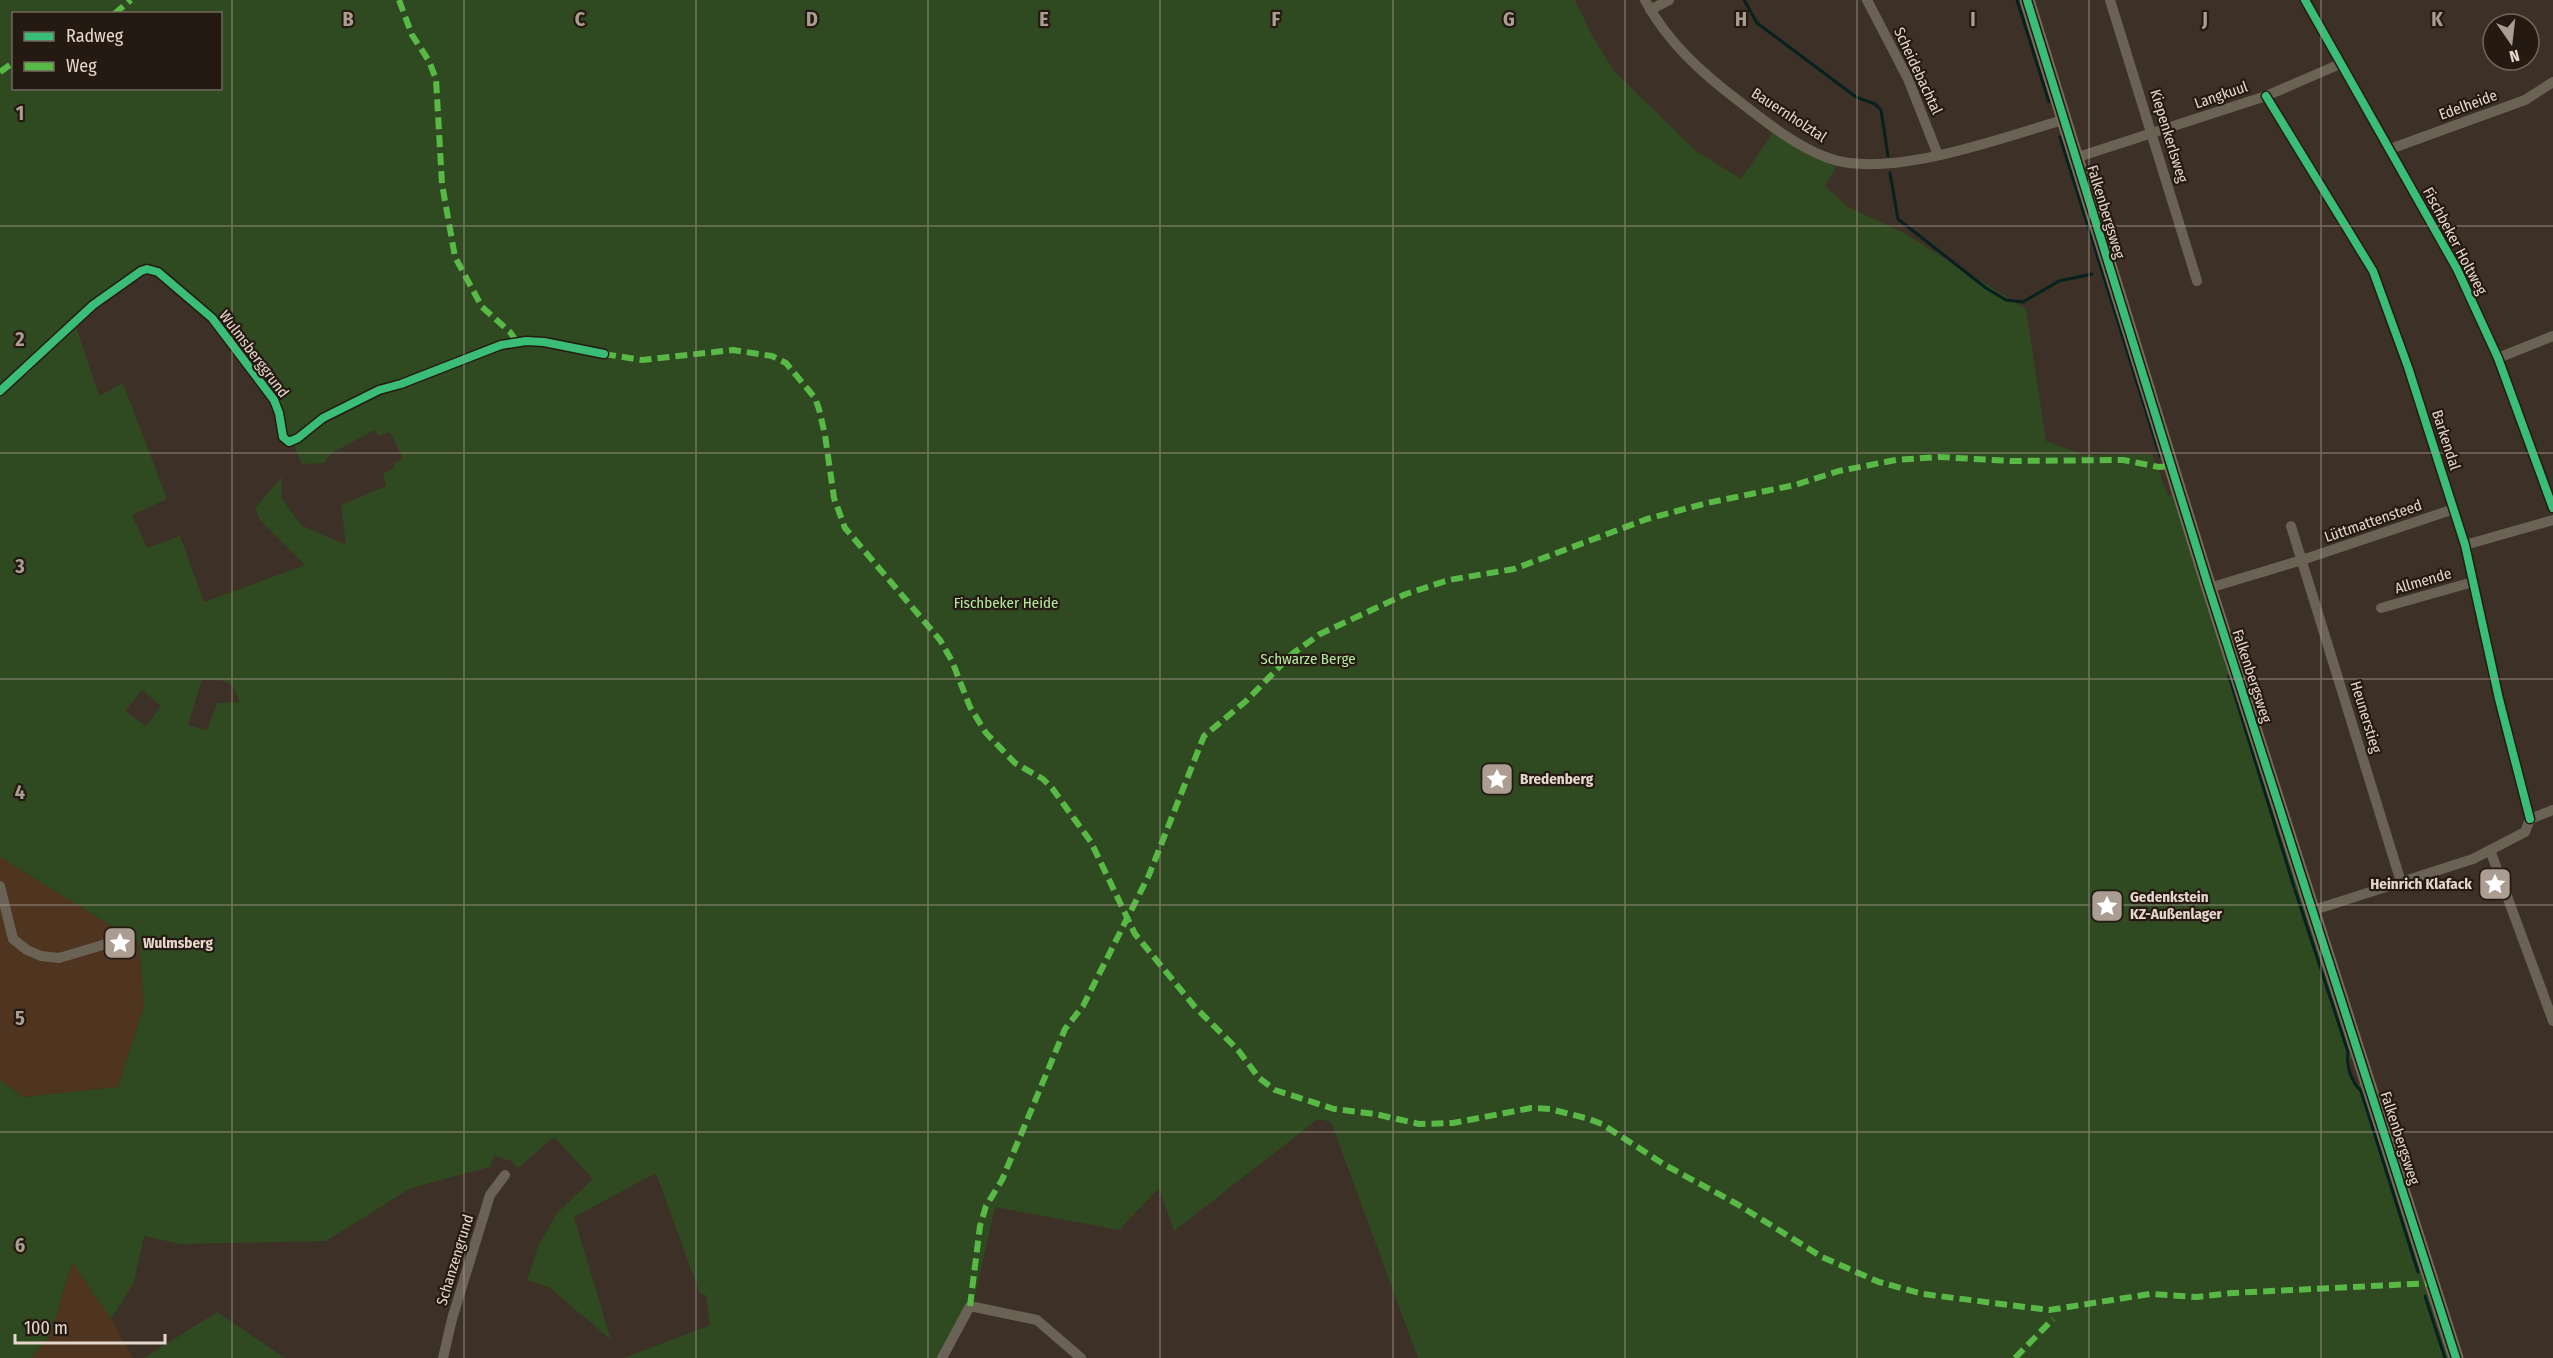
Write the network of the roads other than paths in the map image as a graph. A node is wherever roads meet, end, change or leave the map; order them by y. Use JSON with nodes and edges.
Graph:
{"nodes":[{"id":1,"x":1669,"y":0,"type":"edge"},
{"id":2,"x":1867,"y":0,"type":"edge"},
{"id":3,"x":2027,"y":0,"type":"edge"},
{"id":4,"x":2110,"y":0,"type":"edge"},
{"id":5,"x":2305,"y":0,"type":"edge"},
{"id":6,"x":1648,"y":5,"type":"edge"},
{"id":7,"x":2340,"y":64,"type":"junction"},
{"id":8,"x":2553,"y":82,"type":"edge"},
{"id":9,"x":2266,"y":96,"type":"junction"},
{"id":10,"x":2063,"y":120,"type":"junction"},
{"id":11,"x":2152,"y":134,"type":"junction"},
{"id":12,"x":2390,"y":148,"type":"junction"},
{"id":13,"x":1938,"y":155,"type":"junction"},
{"id":14,"x":2075,"y":158,"type":"junction"},
{"id":15,"x":2197,"y":281,"type":"dead end"},
{"id":16,"x":2553,"y":336,"type":"edge"},
{"id":17,"x":604,"y":354,"type":"dead end"},
{"id":18,"x":2498,"y":358,"type":"junction"},
{"id":19,"x":0,"y":391,"type":"edge"},
{"id":20,"x":2553,"y":508,"type":"edge"},
{"id":21,"x":2454,"y":509,"type":"junction"},
{"id":22,"x":2553,"y":520,"type":"edge"},
{"id":23,"x":2291,"y":526,"type":"dead end"},
{"id":24,"x":2465,"y":545,"type":"junction"},
{"id":25,"x":2302,"y":560,"type":"junction"},
{"id":26,"x":2473,"y":582,"type":"junction"},
{"id":27,"x":2209,"y":588,"type":"junction"},
{"id":28,"x":2381,"y":608,"type":"dead end"},
{"id":29,"x":2553,"y":810,"type":"edge"},
{"id":30,"x":2530,"y":819,"type":"junction"},
{"id":31,"x":2490,"y":850,"type":"junction"},
{"id":32,"x":2401,"y":882,"type":"junction"},
{"id":33,"x":0,"y":886,"type":"edge"},
{"id":34,"x":2314,"y":910,"type":"junction"},
{"id":35,"x":123,"y":939,"type":"dead end"},
{"id":36,"x":2553,"y":1021,"type":"edge"},
{"id":37,"x":505,"y":1175,"type":"dead end"},
{"id":38,"x":443,"y":1358,"type":"edge"},
{"id":39,"x":942,"y":1358,"type":"edge"},
{"id":40,"x":1081,"y":1358,"type":"edge"},
{"id":41,"x":2456,"y":1358,"type":"edge"}],
"edges":[{"from":1,"to":6,"type":"street"},
{"from":2,"to":13,"type":"street","name":"Scheidebachtal"},
{"from":3,"to":10,"type":"street","name":"Falkenbergsweg"},
{"from":4,"to":11,"type":"street","name":"Kiepenkerlsweg"},
{"from":5,"to":7,"type":"street","name":"Fischbeker Holtweg"},
{"from":6,"to":13,"type":"street","name":"Bauernholztal"},
{"from":7,"to":9,"type":"street","name":"Langkuul"},
{"from":7,"to":12,"type":"street","name":"Fischbeker Holtweg"},
{"from":8,"to":12,"type":"street","name":"Edelheide"},
{"from":9,"to":11,"type":"street","name":"Langkuul"},
{"from":9,"to":21,"type":"street","name":"Barkendal"},
{"from":10,"to":13,"type":"street","name":"Bauernholztal"},
{"from":10,"to":14,"type":"street","name":"Falkenbergsweg"},
{"from":11,"to":14,"type":"street","name":"Langkuul"},
{"from":11,"to":15,"type":"street","name":"Kiepenkerlsweg"},
{"from":12,"to":18,"type":"street","name":"Fischbeker Holtweg"},
{"from":14,"to":27,"type":"street","name":"Falkenbergsweg"},
{"from":16,"to":18,"type":"street"},
{"from":17,"to":19,"type":"street","name":"Wulmsberggrund"},
{"from":18,"to":20,"type":"street","name":"Fischbeker Holtweg"},
{"from":21,"to":24,"type":"street","name":"Barkendal"},
{"from":21,"to":25,"type":"street","name":"Lüttmattensteed"},
{"from":22,"to":24,"type":"street"},
{"from":23,"to":25,"type":"street"},
{"from":24,"to":26,"type":"street","name":"Barkendal"},
{"from":25,"to":27,"type":"street","name":"Lüttmattensteed"},
{"from":25,"to":32,"type":"street","name":"Heunerstieg"},
{"from":26,"to":28,"type":"street","name":"Allmende"},
{"from":26,"to":30,"type":"street","name":"Barkendal"},
{"from":27,"to":34,"type":"street","name":"Falkenbergsweg"},
{"from":29,"to":30,"type":"street"},
{"from":30,"to":31,"type":"street"},
{"from":31,"to":32,"type":"street"},
{"from":31,"to":36,"type":"street"},
{"from":32,"to":34,"type":"street"},
{"from":33,"to":35,"type":"street"},
{"from":34,"to":41,"type":"street","name":"Falkenbergsweg"},
{"from":37,"to":38,"type":"street","name":"Schanzengrund"},
{"from":39,"to":40,"type":"street"}]}
